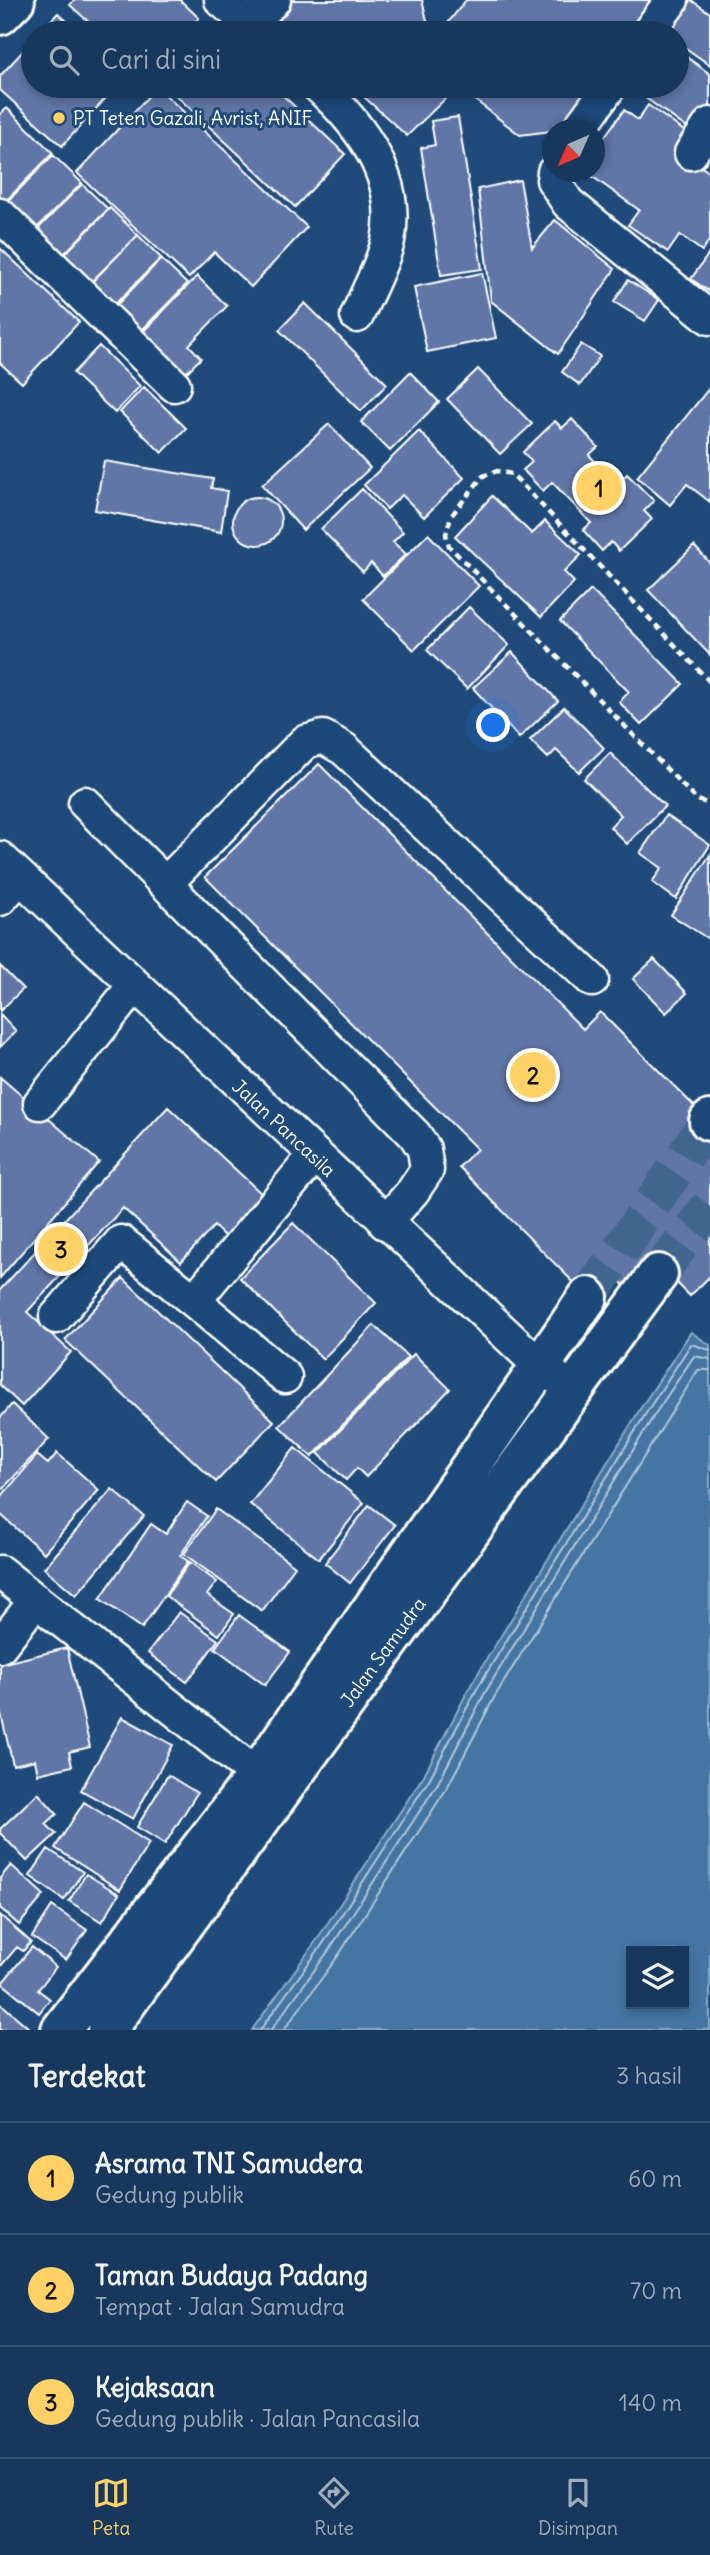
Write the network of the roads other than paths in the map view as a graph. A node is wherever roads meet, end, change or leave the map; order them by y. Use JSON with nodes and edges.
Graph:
{"nodes":[{"id":1,"x":15,"y":0,"type":"edge"},
{"id":2,"x":221,"y":0,"type":"edge"},
{"id":3,"x":274,"y":0,"type":"edge"},
{"id":4,"x":673,"y":0,"type":"edge"},
{"id":5,"x":0,"y":15,"type":"edge"},
{"id":6,"x":246,"y":21,"type":"edge"},
{"id":7,"x":260,"y":21,"type":"edge"},
{"id":8,"x":657,"y":21,"type":"edge"},
{"id":9,"x":328,"y":98,"type":"edge"},
{"id":10,"x":601,"y":98,"type":"edge"},
{"id":11,"x":586,"y":119,"type":"edge"},
{"id":12,"x":710,"y":124,"type":"edge"},
{"id":13,"x":691,"y":153,"type":"dead end"},
{"id":14,"x":555,"y":182,"type":"edge"},
{"id":15,"x":0,"y":215,"type":"edge"},
{"id":16,"x":357,"y":316,"type":"dead end"},
{"id":17,"x":710,"y":318,"type":"edge"},
{"id":18,"x":174,"y":385,"type":"dead end"},
{"id":19,"x":85,"y":803,"type":"dead end"},
{"id":20,"x":7,"y":878,"type":"edge"},
{"id":21,"x":166,"y":883,"type":"junction"},
{"id":22,"x":592,"y":980,"type":"dead end"},
{"id":23,"x":134,"y":986,"type":"junction"},
{"id":24,"x":40,"y":1103,"type":"dead end"},
{"id":25,"x":314,"y":1156,"type":"junction"},
{"id":26,"x":385,"y":1223,"type":"junction"},
{"id":27,"x":659,"y":1274,"type":"tunnel mouth"},
{"id":28,"x":588,"y":1297,"type":"tunnel mouth"},
{"id":29,"x":194,"y":1301,"type":"junction"},
{"id":30,"x":56,"y":1317,"type":"dead end"},
{"id":31,"x":540,"y":1366,"type":"junction"},
{"id":32,"x":285,"y":1377,"type":"dead end"},
{"id":33,"x":575,"y":1391,"type":"junction"},
{"id":34,"x":0,"y":1572,"type":"edge"},
{"id":35,"x":36,"y":1600,"type":"junction"},
{"id":36,"x":0,"y":1646,"type":"edge"},
{"id":37,"x":257,"y":1775,"type":"junction"},
{"id":38,"x":61,"y":2030,"type":"edge"},
{"id":39,"x":107,"y":2030,"type":"edge"}],
"edges":[{"from":1,"to":5,"type":"main road"},
{"from":2,"to":6,"type":"street"},
{"from":3,"to":7,"type":"street"},
{"from":4,"to":8,"type":"street"},
{"from":9,"to":16,"type":"street"},
{"from":10,"to":11,"type":"street"},
{"from":12,"to":13,"type":"street"},
{"from":14,"to":17,"type":"street"},
{"from":15,"to":18,"type":"street"},
{"from":19,"to":21,"type":"street"},
{"from":20,"to":23,"type":"street","name":"Jalan Pancasila"},
{"from":21,"to":22,"type":"street"},
{"from":21,"to":26,"type":"street"},
{"from":23,"to":24,"type":"street"},
{"from":23,"to":25,"type":"street","name":"Jalan Pancasila"},
{"from":25,"to":26,"type":"street","name":"Jalan Pancasila"},
{"from":25,"to":29,"type":"street"},
{"from":26,"to":31,"type":"street","name":"Jalan Pancasila"},
{"from":27,"to":33,"type":"main road","name":"Jalan Samudra"},
{"from":28,"to":31,"type":"main road","name":"Jalan Samudra"},
{"from":29,"to":30,"type":"street"},
{"from":29,"to":32,"type":"street"},
{"from":31,"to":33,"type":"street","name":"Jalan Pancasila"},
{"from":31,"to":37,"type":"main road","name":"Jalan Samudra"},
{"from":33,"to":39,"type":"main road","name":"Jalan Samudra"},
{"from":34,"to":35,"type":"street"},
{"from":35,"to":36,"type":"street"},
{"from":35,"to":37,"type":"street"},
{"from":37,"to":38,"type":"main road","name":"Jalan Samudra"}]}
